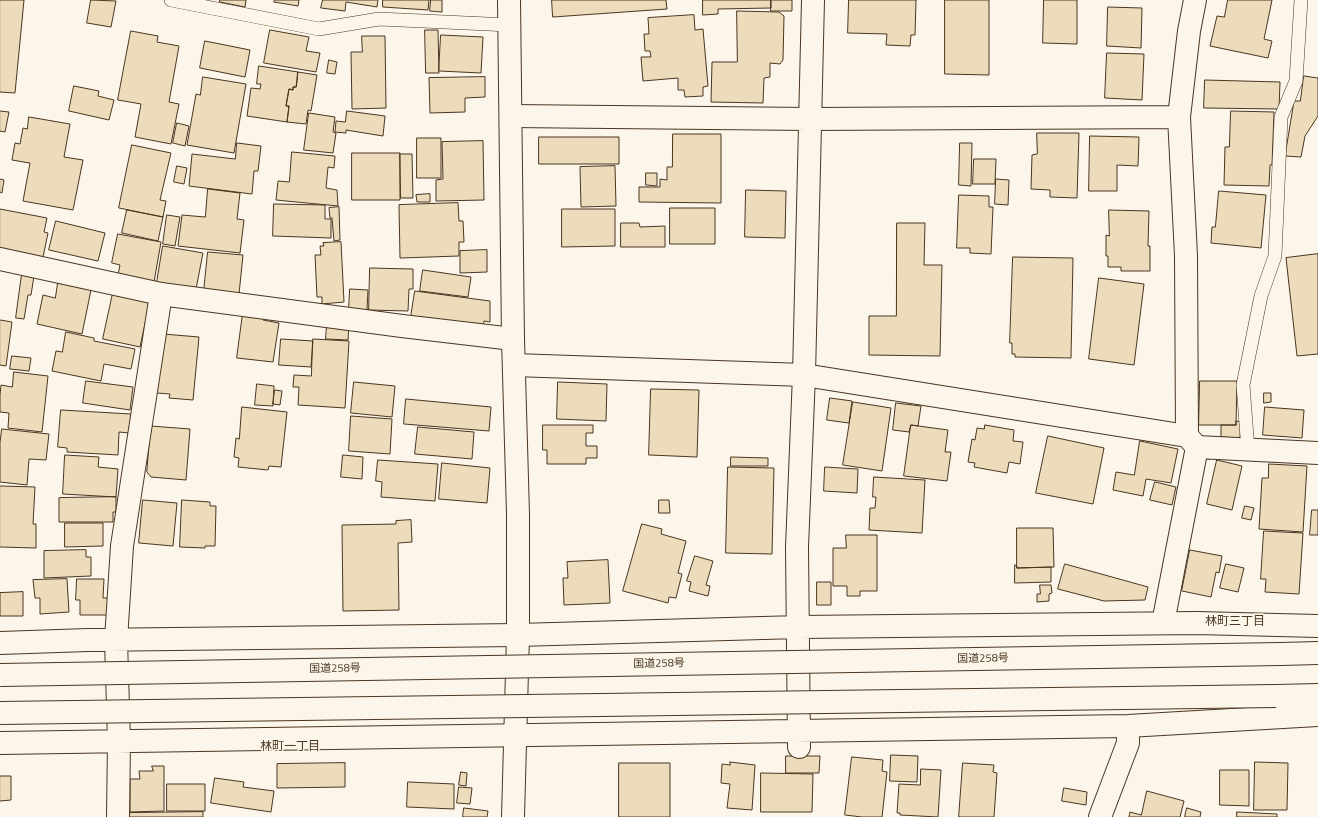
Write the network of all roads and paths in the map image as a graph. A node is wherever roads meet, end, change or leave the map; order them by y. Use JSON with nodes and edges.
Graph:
{"nodes":[{"id":1,"x":171,"y":0,"type":"edge"},
{"id":2,"x":509,"y":0,"type":"edge"},
{"id":3,"x":813,"y":0,"type":"edge"},
{"id":4,"x":1195,"y":0,"type":"edge"},
{"id":5,"x":1301,"y":0,"type":"edge"},
{"id":6,"x":510,"y":25,"type":"junction"},
{"id":7,"x":511,"y":116,"type":"junction"},
{"id":8,"x":1179,"y":117,"type":"junction"},
{"id":9,"x":810,"y":119,"type":"junction"},
{"id":10,"x":0,"y":259,"type":"edge"},
{"id":11,"x":160,"y":294,"type":"junction"},
{"id":12,"x":513,"y":339,"type":"junction"},
{"id":13,"x":514,"y":365,"type":"junction"},
{"id":14,"x":804,"y":375,"type":"junction"},
{"id":15,"x":1192,"y":442,"type":"junction"},
{"id":16,"x":1248,"y":450,"type":"junction"},
{"id":17,"x":1318,"y":453,"type":"edge"},
{"id":18,"x":1164,"y":623,"type":"junction"},
{"id":19,"x":1318,"y":626,"type":"edge"},
{"id":20,"x":798,"y":627,"type":"junction"},
{"id":21,"x":518,"y":635,"type":"junction"},
{"id":22,"x":116,"y":640,"type":"junction"},
{"id":23,"x":0,"y":643,"type":"edge"},
{"id":24,"x":1318,"y":653,"type":"edge"},
{"id":25,"x":0,"y":675,"type":"edge"},
{"id":26,"x":1318,"y":695,"type":"edge"},
{"id":27,"x":0,"y":713,"type":"edge"},
{"id":28,"x":1318,"y":715,"type":"edge"},
{"id":29,"x":1128,"y":726,"type":"junction"},
{"id":30,"x":515,"y":735,"type":"junction"},
{"id":31,"x":799,"y":739,"type":"junction"},
{"id":32,"x":119,"y":741,"type":"junction"},
{"id":33,"x":0,"y":743,"type":"edge"},
{"id":34,"x":118,"y":817,"type":"edge"},
{"id":35,"x":513,"y":817,"type":"edge"},
{"id":36,"x":1100,"y":817,"type":"edge"}],
"edges":[{"from":1,"to":6,"type":"lane"},
{"from":2,"to":6,"type":"main road"},
{"from":3,"to":9,"type":"main road"},
{"from":4,"to":8,"type":"main road"},
{"from":5,"to":16,"type":"lane"},
{"from":6,"to":7,"type":"main road"},
{"from":7,"to":9,"type":"main road"},
{"from":7,"to":12,"type":"main road"},
{"from":8,"to":9,"type":"main road"},
{"from":8,"to":15,"type":"main road"},
{"from":9,"to":14,"type":"main road"},
{"from":10,"to":11,"type":"main road"},
{"from":11,"to":12,"type":"main road"},
{"from":11,"to":22,"type":"main road"},
{"from":12,"to":13,"type":"main road"},
{"from":13,"to":14,"type":"main road"},
{"from":13,"to":21,"type":"main road"},
{"from":14,"to":15,"type":"main road"},
{"from":14,"to":20,"type":"main road"},
{"from":15,"to":16,"type":"main road"},
{"from":15,"to":18,"type":"main road"},
{"from":16,"to":17,"type":"main road"},
{"from":18,"to":19,"type":"main road"},
{"from":18,"to":20,"type":"main road"},
{"from":20,"to":21,"type":"main road"},
{"from":20,"to":31,"type":"main road"},
{"from":21,"to":22,"type":"main road"},
{"from":21,"to":30,"type":"main road"},
{"from":22,"to":23,"type":"main road"},
{"from":22,"to":32,"type":"main road"},
{"from":24,"to":25,"type":"main road","name":"国道258号","bridge":true},
{"from":26,"to":27,"type":"main road","bridge":true},
{"from":28,"to":29,"type":"main road"},
{"from":29,"to":31,"type":"main road"},
{"from":29,"to":36,"type":"main road"},
{"from":30,"to":31,"type":"main road"},
{"from":30,"to":32,"type":"main road"},
{"from":30,"to":35,"type":"main road"},
{"from":32,"to":33,"type":"main road"},
{"from":32,"to":34,"type":"main road"}]}
